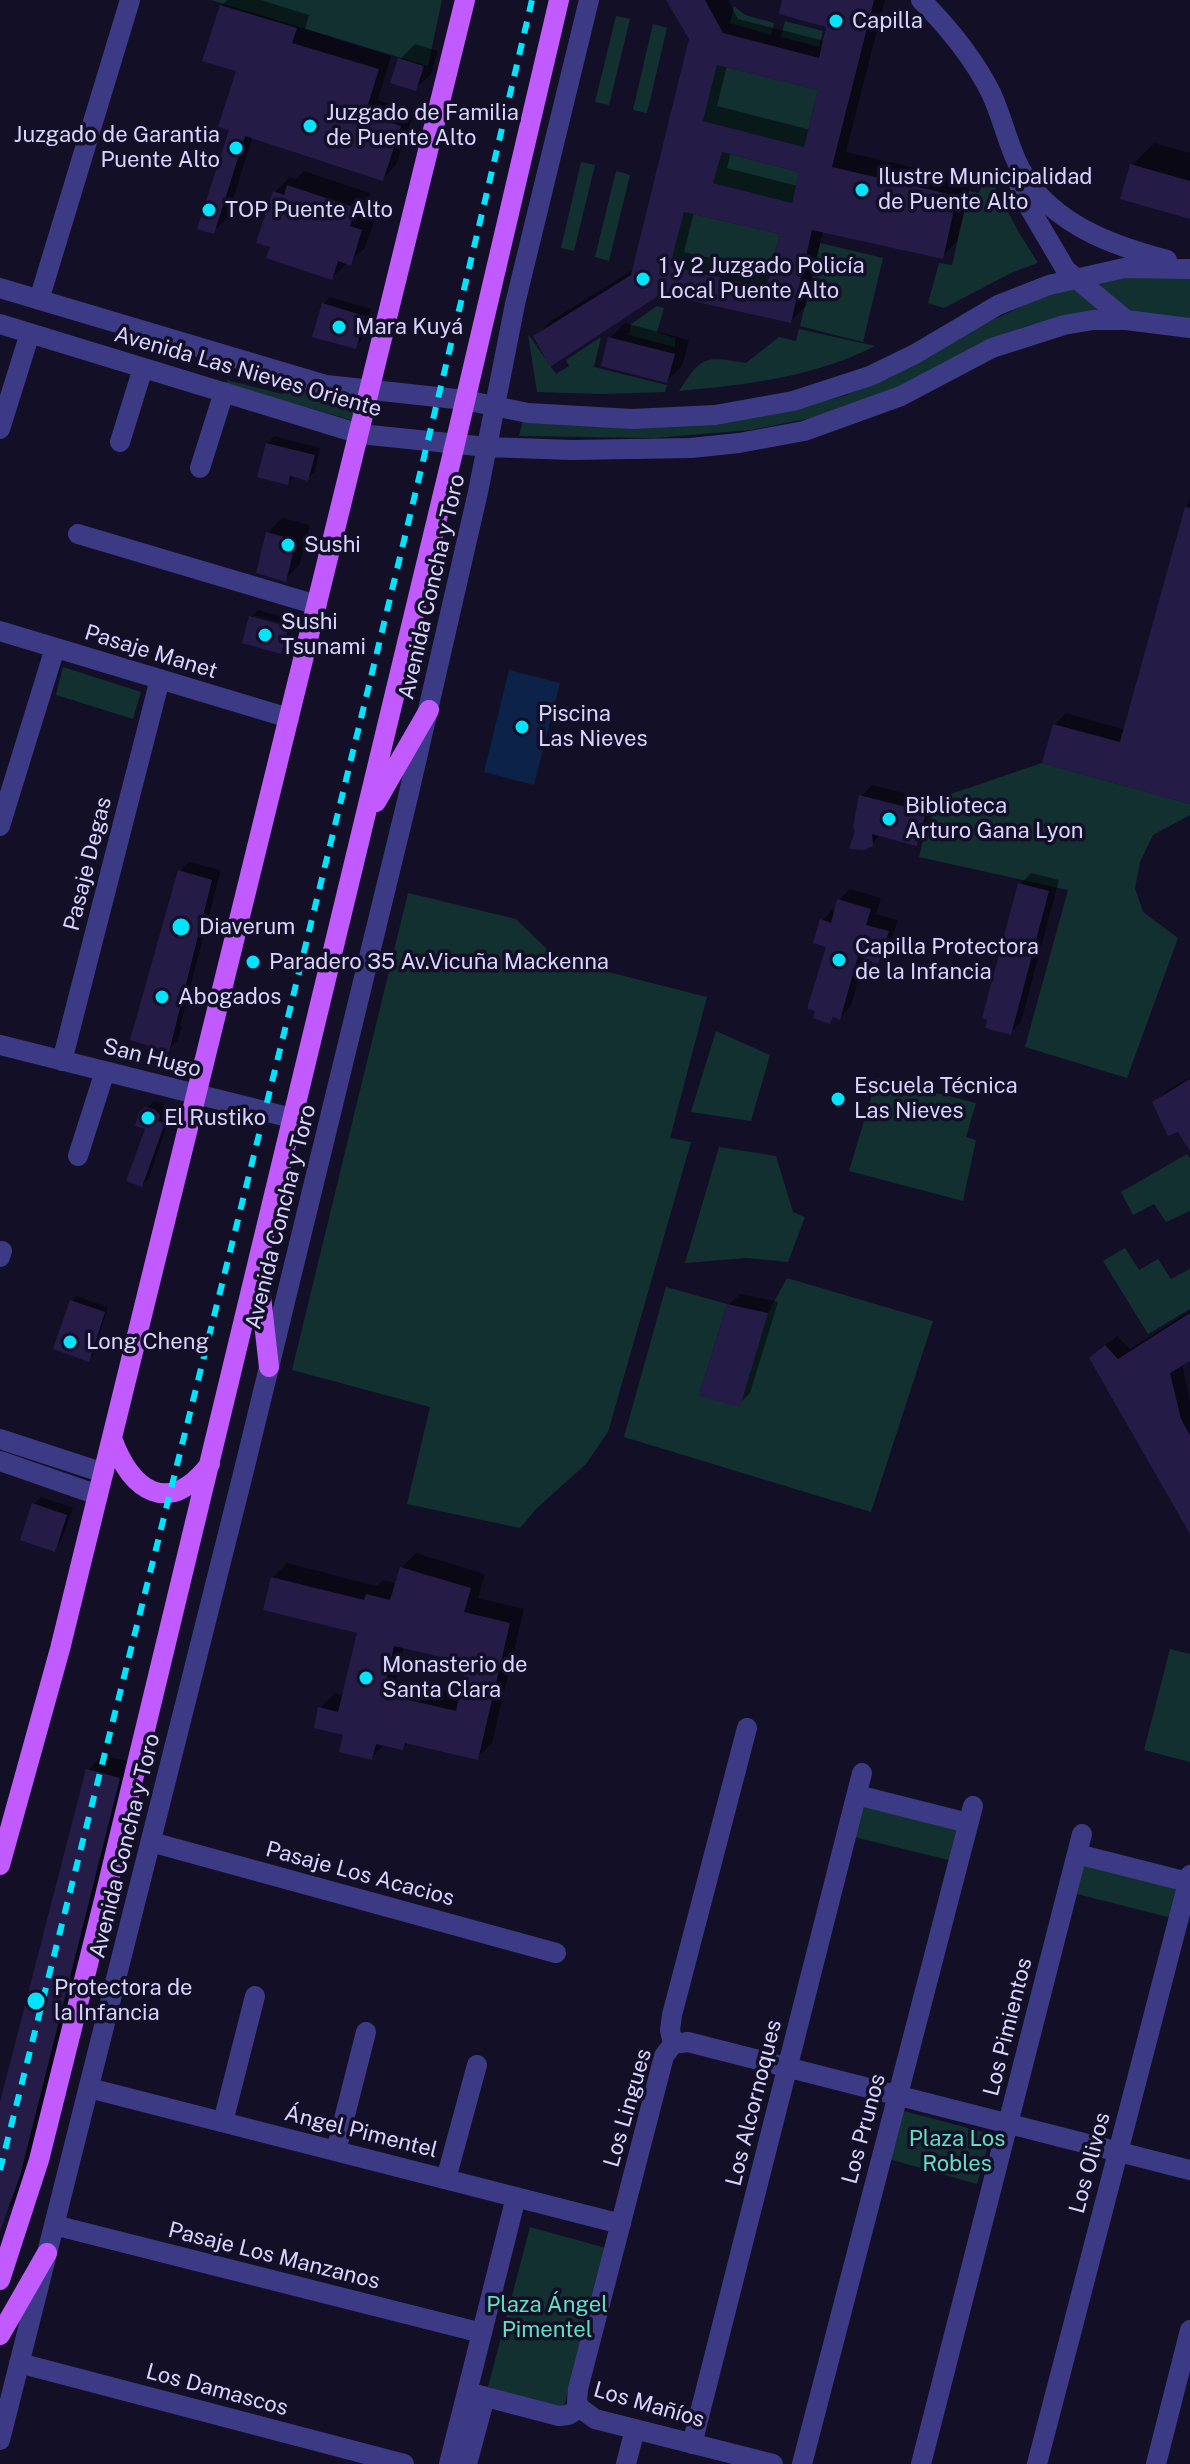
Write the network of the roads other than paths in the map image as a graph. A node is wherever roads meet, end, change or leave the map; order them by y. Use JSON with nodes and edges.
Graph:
{"nodes":[{"id":1,"x":130,"y":0,"type":"edge"},
{"id":2,"x":465,"y":0,"type":"edge"},
{"id":3,"x":559,"y":0,"type":"edge"},
{"id":4,"x":589,"y":0,"type":"edge"},
{"id":5,"x":921,"y":0,"type":"edge"},
{"id":6,"x":1008,"y":142,"type":"junction"},
{"id":7,"x":1190,"y":268,"type":"edge"},
{"id":8,"x":1073,"y":278,"type":"junction"},
{"id":9,"x":0,"y":288,"type":"edge"},
{"id":10,"x":39,"y":300,"type":"junction"},
{"id":11,"x":1126,"y":320,"type":"junction"},
{"id":12,"x":0,"y":324,"type":"edge"},
{"id":13,"x":1190,"y":328,"type":"edge"},
{"id":14,"x":30,"y":333,"type":"junction"},
{"id":15,"x":215,"y":353,"type":"junction"},
{"id":16,"x":143,"y":368,"type":"junction"},
{"id":17,"x":214,"y":389,"type":"junction"},
{"id":18,"x":371,"y":390,"type":"junction"},
{"id":19,"x":465,"y":400,"type":"junction"},
{"id":20,"x":494,"y":406,"type":"junction"},
{"id":21,"x":0,"y":429,"type":"edge"},
{"id":22,"x":360,"y":434,"type":"junction"},
{"id":23,"x":120,"y":442,"type":"dead end"},
{"id":24,"x":455,"y":444,"type":"junction"},
{"id":25,"x":487,"y":447,"type":"junction"},
{"id":26,"x":200,"y":468,"type":"dead end"},
{"id":27,"x":78,"y":534,"type":"dead end"},
{"id":28,"x":317,"y":605,"type":"junction"},
{"id":29,"x":0,"y":631,"type":"edge"},
{"id":30,"x":55,"y":648,"type":"junction"},
{"id":31,"x":160,"y":679,"type":"junction"},
{"id":32,"x":429,"y":710,"type":"junction"},
{"id":33,"x":289,"y":718,"type":"junction"},
{"id":34,"x":364,"y":823,"type":"junction"},
{"id":35,"x":0,"y":826,"type":"edge"},
{"id":36,"x":0,"y":1045,"type":"edge"},
{"id":37,"x":62,"y":1061,"type":"junction"},
{"id":38,"x":105,"y":1071,"type":"junction"},
{"id":39,"x":197,"y":1093,"type":"junction"},
{"id":40,"x":292,"y":1118,"type":"junction"},
{"id":41,"x":78,"y":1156,"type":"dead end"},
{"id":42,"x":257,"y":1264,"type":"junction"},
{"id":43,"x":269,"y":1367,"type":"junction"},
{"id":44,"x":112,"y":1438,"type":"junction"},
{"id":45,"x":0,"y":1439,"type":"edge"},
{"id":46,"x":0,"y":1461,"type":"edge"},
{"id":47,"x":210,"y":1464,"type":"junction"},
{"id":48,"x":104,"y":1473,"type":"junction"},
{"id":49,"x":98,"y":1495,"type":"junction"},
{"id":50,"x":747,"y":1728,"type":"dead end"},
{"id":51,"x":862,"y":1773,"type":"dead end"},
{"id":52,"x":857,"y":1795,"type":"junction"},
{"id":53,"x":151,"y":1842,"type":"junction"},
{"id":54,"x":0,"y":1865,"type":"edge"},
{"id":55,"x":1189,"y":1879,"type":"edge"},
{"id":56,"x":556,"y":1953,"type":"dead end"},
{"id":57,"x":255,"y":1996,"type":"dead end"},
{"id":58,"x":366,"y":2032,"type":"dead end"},
{"id":59,"x":673,"y":2044,"type":"junction"},
{"id":60,"x":477,"y":2065,"type":"dead end"},
{"id":61,"x":788,"y":2068,"type":"junction"},
{"id":62,"x":89,"y":2088,"type":"junction"},
{"id":63,"x":897,"y":2096,"type":"junction"},
{"id":64,"x":223,"y":2122,"type":"junction"},
{"id":65,"x":1008,"y":2124,"type":"junction"},
{"id":66,"x":336,"y":2151,"type":"junction"},
{"id":67,"x":1118,"y":2152,"type":"junction"},
{"id":68,"x":1190,"y":2170,"type":"edge"},
{"id":69,"x":446,"y":2179,"type":"junction"},
{"id":70,"x":516,"y":2197,"type":"junction"},
{"id":71,"x":621,"y":2224,"type":"junction"},
{"id":72,"x":54,"y":2225,"type":"junction"},
{"id":73,"x":47,"y":2253,"type":"junction"},
{"id":74,"x":0,"y":2280,"type":"edge"},
{"id":75,"x":1190,"y":2330,"type":"edge"},
{"id":76,"x":482,"y":2333,"type":"junction"},
{"id":77,"x":0,"y":2335,"type":"edge"},
{"id":78,"x":19,"y":2363,"type":"junction"},
{"id":79,"x":476,"y":2394,"type":"junction"},
{"id":80,"x":580,"y":2408,"type":"junction"},
{"id":81,"x":635,"y":2429,"type":"junction"},
{"id":82,"x":0,"y":2440,"type":"edge"},
{"id":83,"x":692,"y":2444,"type":"junction"},
{"id":84,"x":404,"y":2464,"type":"edge"},
{"id":85,"x":449,"y":2464,"type":"edge"},
{"id":86,"x":467,"y":2464,"type":"edge"},
{"id":87,"x":626,"y":2464,"type":"edge"},
{"id":88,"x":773,"y":2464,"type":"edge"},
{"id":89,"x":802,"y":2464,"type":"edge"},
{"id":90,"x":921,"y":2464,"type":"edge"},
{"id":91,"x":1037,"y":2464,"type":"edge"},
{"id":92,"x":1156,"y":2464,"type":"edge"}],
"edges":[{"from":1,"to":10,"type":"street"},
{"from":2,"to":18,"type":"main road"},
{"from":3,"to":19,"type":"main road","name":"Avenida Concha y Toro"},
{"from":4,"to":20,"type":"street","name":"Avenida Concha y Toro"},
{"from":5,"to":6,"type":"street"},
{"from":6,"to":7,"type":"street"},
{"from":6,"to":8,"type":"street"},
{"from":7,"to":8,"type":"street","name":"Avenida Las Nieves Oriente"},
{"from":8,"to":11,"type":"street"},
{"from":8,"to":20,"type":"street","name":"Avenida Las Nieves Oriente"},
{"from":9,"to":10,"type":"street","name":"Avenida Las Nieves Oriente"},
{"from":10,"to":15,"type":"street","name":"Avenida Las Nieves Oriente"},
{"from":11,"to":13,"type":"street","name":"Avenida Las Nieves Oriente"},
{"from":11,"to":25,"type":"street","name":"Avenida Las Nieves Oriente"},
{"from":12,"to":14,"type":"street","name":"Avenida Las Nieves Oriente"},
{"from":14,"to":16,"type":"street","name":"Avenida Las Nieves Oriente"},
{"from":14,"to":21,"type":"street"},
{"from":15,"to":17,"type":"street"},
{"from":15,"to":18,"type":"street","name":"Avenida Las Nieves Oriente"},
{"from":16,"to":17,"type":"street","name":"Avenida Las Nieves Oriente"},
{"from":16,"to":23,"type":"street"},
{"from":17,"to":22,"type":"street","name":"Avenida Las Nieves Oriente"},
{"from":17,"to":26,"type":"street"},
{"from":18,"to":19,"type":"street","name":"Avenida Las Nieves Oriente"},
{"from":18,"to":22,"type":"main road"},
{"from":19,"to":20,"type":"street","name":"Avenida Las Nieves Oriente"},
{"from":19,"to":24,"type":"main road","name":"Avenida Concha y Toro"},
{"from":20,"to":25,"type":"street","name":"Avenida Concha y Toro"},
{"from":22,"to":24,"type":"street","name":"Avenida Las Nieves Oriente"},
{"from":22,"to":28,"type":"main road"},
{"from":24,"to":25,"type":"street","name":"Avenida Las Nieves Oriente"},
{"from":24,"to":34,"type":"main road","name":"Avenida Concha y Toro"},
{"from":25,"to":32,"type":"street","name":"Avenida Concha y Toro"},
{"from":27,"to":28,"type":"street"},
{"from":28,"to":33,"type":"main road"},
{"from":29,"to":30,"type":"street","name":"Pasaje Manet"},
{"from":30,"to":31,"type":"street","name":"Pasaje Manet"},
{"from":30,"to":35,"type":"street"},
{"from":31,"to":33,"type":"street","name":"Pasaje Manet"},
{"from":31,"to":37,"type":"street","name":"Pasaje Degas"},
{"from":32,"to":34,"type":"main road"},
{"from":32,"to":43,"type":"street","name":"Avenida Concha y Toro"},
{"from":33,"to":39,"type":"main road"},
{"from":34,"to":40,"type":"main road","name":"Avenida Concha y Toro"},
{"from":36,"to":37,"type":"street","name":"San Hugo"},
{"from":37,"to":38,"type":"street","name":"San Hugo"},
{"from":38,"to":39,"type":"street","name":"San Hugo"},
{"from":38,"to":41,"type":"street"},
{"from":39,"to":40,"type":"street","name":"San Hugo"},
{"from":39,"to":44,"type":"main road"},
{"from":40,"to":42,"type":"main road","name":"Avenida Concha y Toro"},
{"from":42,"to":43,"type":"main road"},
{"from":42,"to":47,"type":"main road","name":"Avenida Concha y Toro"},
{"from":43,"to":53,"type":"street","name":"Avenida Concha y Toro"},
{"from":44,"to":47,"type":"main road"},
{"from":44,"to":48,"type":"main road"},
{"from":45,"to":48,"type":"street"},
{"from":46,"to":49,"type":"street"},
{"from":47,"to":74,"type":"main road","name":"Avenida Concha y Toro"},
{"from":48,"to":49,"type":"main road"},
{"from":49,"to":54,"type":"main road"},
{"from":50,"to":59,"type":"street","name":"Los Lingues"},
{"from":51,"to":52,"type":"street","name":"Los Alcornoques"},
{"from":52,"to":61,"type":"street","name":"Los Alcornoques"},
{"from":52,"to":63,"type":"street","name":"Los Prunos"},
{"from":53,"to":56,"type":"street","name":"Pasaje Los Acacios"},
{"from":53,"to":62,"type":"street","name":"Avenida Concha y Toro"},
{"from":55,"to":65,"type":"street","name":"Los Pimientos"},
{"from":55,"to":67,"type":"street","name":"Los Olivos"},
{"from":57,"to":64,"type":"street"},
{"from":58,"to":66,"type":"street"},
{"from":59,"to":61,"type":"street"},
{"from":59,"to":71,"type":"street","name":"Los Lingues"},
{"from":60,"to":69,"type":"street"},
{"from":61,"to":63,"type":"street"},
{"from":61,"to":83,"type":"street","name":"Los Alcornoques"},
{"from":62,"to":64,"type":"street","name":"Ángel Pimentel"},
{"from":62,"to":72,"type":"street","name":"Avenida Concha y Toro"},
{"from":63,"to":65,"type":"street"},
{"from":63,"to":89,"type":"street","name":"Los Prunos"},
{"from":64,"to":66,"type":"street","name":"Ángel Pimentel"},
{"from":65,"to":67,"type":"street"},
{"from":65,"to":90,"type":"street","name":"Los Pimientos"},
{"from":66,"to":69,"type":"street","name":"Ángel Pimentel"},
{"from":67,"to":68,"type":"street"},
{"from":67,"to":91,"type":"street","name":"Los Olivos"},
{"from":69,"to":70,"type":"street","name":"Ángel Pimentel"},
{"from":70,"to":71,"type":"street","name":"Ángel Pimentel"},
{"from":70,"to":76,"type":"street"},
{"from":71,"to":80,"type":"street","name":"Los Lingues"},
{"from":72,"to":73,"type":"street","name":"Avenida Concha y Toro"},
{"from":72,"to":76,"type":"street","name":"Pasaje Los Manzanos"},
{"from":73,"to":77,"type":"main road"},
{"from":73,"to":78,"type":"street","name":"Avenida Concha y Toro"},
{"from":75,"to":92,"type":"street"},
{"from":76,"to":79,"type":"street"},
{"from":78,"to":82,"type":"street","name":"Avenida Concha y Toro"},
{"from":78,"to":84,"type":"street","name":"Los Damascos"},
{"from":79,"to":80,"type":"street","name":"Los Mañíos"},
{"from":79,"to":85,"type":"street"},
{"from":79,"to":86,"type":"street"},
{"from":80,"to":81,"type":"street","name":"Los Mañíos"},
{"from":81,"to":83,"type":"street","name":"Los Mañíos"},
{"from":81,"to":87,"type":"street"},
{"from":83,"to":88,"type":"street","name":"Los Mañíos"}]}
